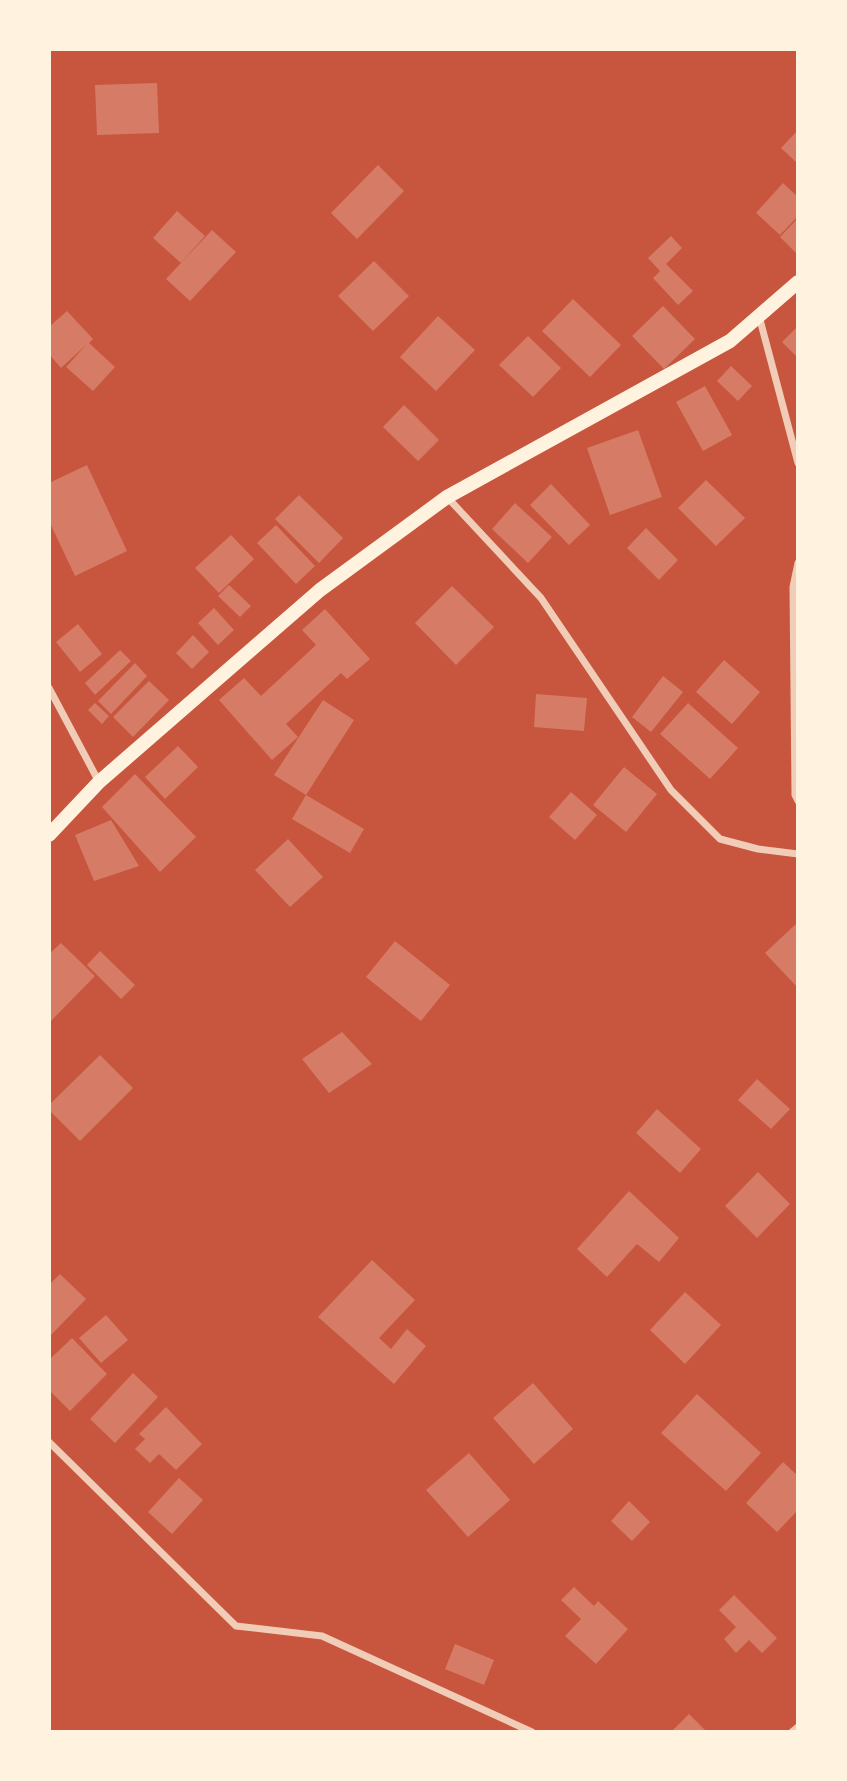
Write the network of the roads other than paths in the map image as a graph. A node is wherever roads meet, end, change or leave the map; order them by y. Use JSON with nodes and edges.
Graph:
{"nodes":[{"id":1,"x":798,"y":282,"type":"edge"},
{"id":2,"x":759,"y":316,"type":"junction"},
{"id":3,"x":798,"y":463,"type":"edge"},
{"id":4,"x":447,"y":497,"type":"junction"},
{"id":5,"x":798,"y":563,"type":"edge"},
{"id":6,"x":49,"y":688,"type":"edge"},
{"id":7,"x":99,"y":782,"type":"junction"},
{"id":8,"x":798,"y":801,"type":"edge"},
{"id":9,"x":49,"y":835,"type":"edge"},
{"id":10,"x":798,"y":854,"type":"edge"},
{"id":11,"x":49,"y":1442,"type":"edge"},
{"id":12,"x":798,"y":1727,"type":"edge"},
{"id":13,"x":532,"y":1732,"type":"edge"},
{"id":14,"x":792,"y":1732,"type":"edge"}],
"edges":[{"from":1,"to":2,"type":"main road"},
{"from":2,"to":3,"type":"street"},
{"from":2,"to":4,"type":"main road"},
{"from":4,"to":7,"type":"main road"},
{"from":4,"to":10,"type":"street"},
{"from":5,"to":8,"type":"street"},
{"from":6,"to":7,"type":"street"},
{"from":7,"to":9,"type":"main road"},
{"from":11,"to":13,"type":"street"},
{"from":12,"to":14,"type":"street"}]}
